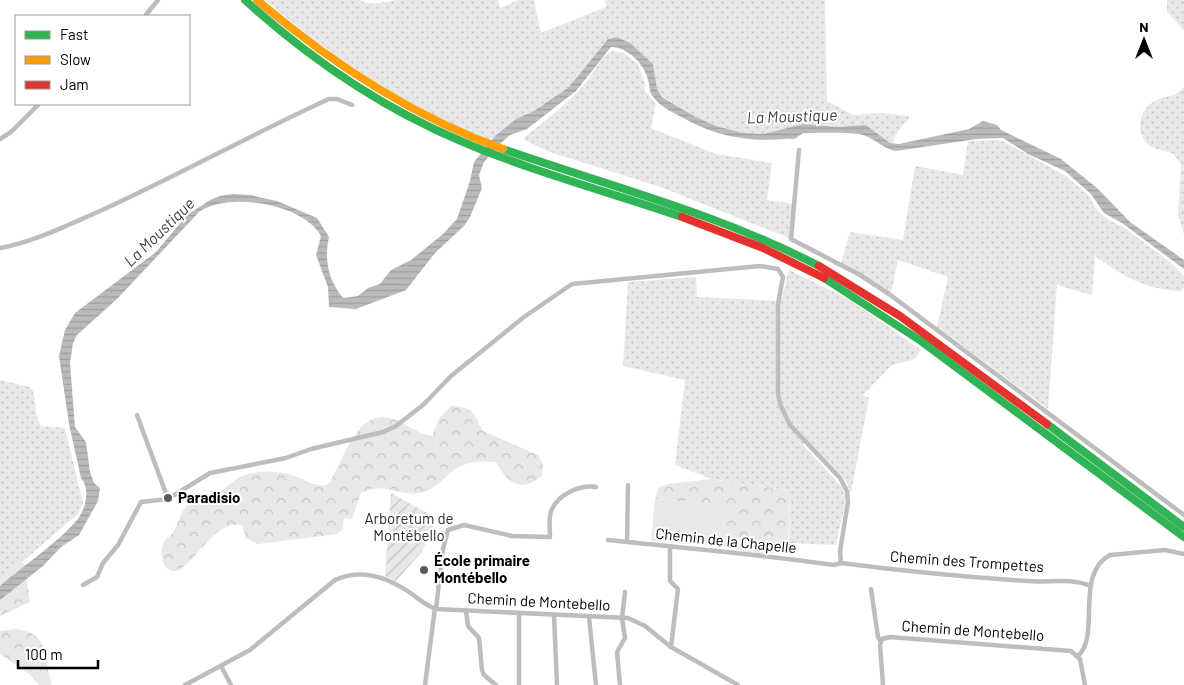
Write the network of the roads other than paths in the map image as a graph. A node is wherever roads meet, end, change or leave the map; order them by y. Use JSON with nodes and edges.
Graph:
{"nodes":[{"id":1,"x":158,"y":0,"type":"edge"},
{"id":2,"x":245,"y":0,"type":"edge"},
{"id":3,"x":257,"y":0,"type":"edge"},
{"id":4,"x":146,"y":15,"type":"edge"},
{"id":5,"x":38,"y":105,"type":"edge"},
{"id":6,"x":352,"y":105,"type":"dead end"},
{"id":7,"x":0,"y":139,"type":"edge"},
{"id":8,"x":799,"y":150,"type":"dead end"},
{"id":9,"x":0,"y":248,"type":"edge"},
{"id":10,"x":137,"y":415,"type":"dead end"},
{"id":11,"x":628,"y":485,"type":"dead end"},
{"id":12,"x":596,"y":487,"type":"dead end"},
{"id":13,"x":168,"y":499,"type":"junction"},
{"id":14,"x":1184,"y":515,"type":"edge"},
{"id":15,"x":1184,"y":527,"type":"edge"},
{"id":16,"x":1184,"y":537,"type":"edge"},
{"id":17,"x":608,"y":540,"type":"dead end"},
{"id":18,"x":627,"y":542,"type":"junction"},
{"id":19,"x":670,"y":546,"type":"junction"},
{"id":20,"x":1184,"y":554,"type":"edge"},
{"id":21,"x":841,"y":563,"type":"junction"},
{"id":22,"x":83,"y":585,"type":"dead end"},
{"id":23,"x":1091,"y":586,"type":"junction"},
{"id":24,"x":872,"y":589,"type":"dead end"},
{"id":25,"x":625,"y":592,"type":"dead end"},
{"id":26,"x":435,"y":608,"type":"junction"},
{"id":27,"x":466,"y":610,"type":"junction"},
{"id":28,"x":519,"y":614,"type":"junction"},
{"id":29,"x":554,"y":615,"type":"junction"},
{"id":30,"x":589,"y":617,"type":"junction"},
{"id":31,"x":622,"y":618,"type":"junction"},
{"id":32,"x":881,"y":642,"type":"junction"},
{"id":33,"x":671,"y":647,"type":"junction"},
{"id":34,"x":1078,"y":656,"type":"junction"},
{"id":35,"x":221,"y":666,"type":"junction"},
{"id":36,"x":185,"y":685,"type":"edge"},
{"id":37,"x":231,"y":685,"type":"edge"},
{"id":38,"x":425,"y":685,"type":"edge"},
{"id":39,"x":496,"y":685,"type":"edge"},
{"id":40,"x":519,"y":685,"type":"edge"},
{"id":41,"x":558,"y":685,"type":"edge"},
{"id":42,"x":596,"y":685,"type":"edge"},
{"id":43,"x":620,"y":685,"type":"edge"},
{"id":44,"x":738,"y":685,"type":"edge"},
{"id":45,"x":883,"y":685,"type":"edge"},
{"id":46,"x":1085,"y":685,"type":"edge"}],
"edges":[{"from":1,"to":4,"type":"street"},
{"from":2,"to":16,"type":"highway"},
{"from":3,"to":15,"type":"highway"},
{"from":5,"to":7,"type":"street"},
{"from":6,"to":9,"type":"street"},
{"from":8,"to":14,"type":"street"},
{"from":10,"to":13,"type":"street"},
{"from":11,"to":18,"type":"street"},
{"from":12,"to":26,"type":"street"},
{"from":13,"to":21,"type":"street"},
{"from":13,"to":22,"type":"street"},
{"from":17,"to":18,"type":"street","name":"Chemin de la Chapelle"},
{"from":18,"to":19,"type":"street","name":"Chemin de la Chapelle"},
{"from":19,"to":21,"type":"street","name":"Chemin de la Chapelle"},
{"from":19,"to":33,"type":"street"},
{"from":20,"to":23,"type":"street"},
{"from":21,"to":23,"type":"street","name":"Chemin des Trompettes"},
{"from":23,"to":34,"type":"street"},
{"from":24,"to":32,"type":"street"},
{"from":25,"to":31,"type":"street"},
{"from":26,"to":27,"type":"street","name":"Chemin de Montebello"},
{"from":26,"to":35,"type":"street","name":"Chemin de Montebello"},
{"from":26,"to":38,"type":"street"},
{"from":27,"to":28,"type":"street","name":"Chemin de Montebello"},
{"from":27,"to":39,"type":"street"},
{"from":28,"to":29,"type":"street","name":"Chemin de Montebello"},
{"from":28,"to":40,"type":"street"},
{"from":29,"to":30,"type":"street","name":"Chemin de Montebello"},
{"from":29,"to":41,"type":"street"},
{"from":30,"to":31,"type":"street","name":"Chemin de Montebello"},
{"from":30,"to":42,"type":"street"},
{"from":31,"to":33,"type":"street","name":"Chemin de Montebello"},
{"from":31,"to":43,"type":"street"},
{"from":32,"to":34,"type":"street","name":"Chemin de Montebello"},
{"from":32,"to":45,"type":"street","name":"Chemin de Montebello"},
{"from":33,"to":44,"type":"street","name":"Chemin de Montebello"},
{"from":34,"to":46,"type":"street"},
{"from":35,"to":36,"type":"street","name":"Chemin de Montebello"},
{"from":35,"to":37,"type":"street"}]}
